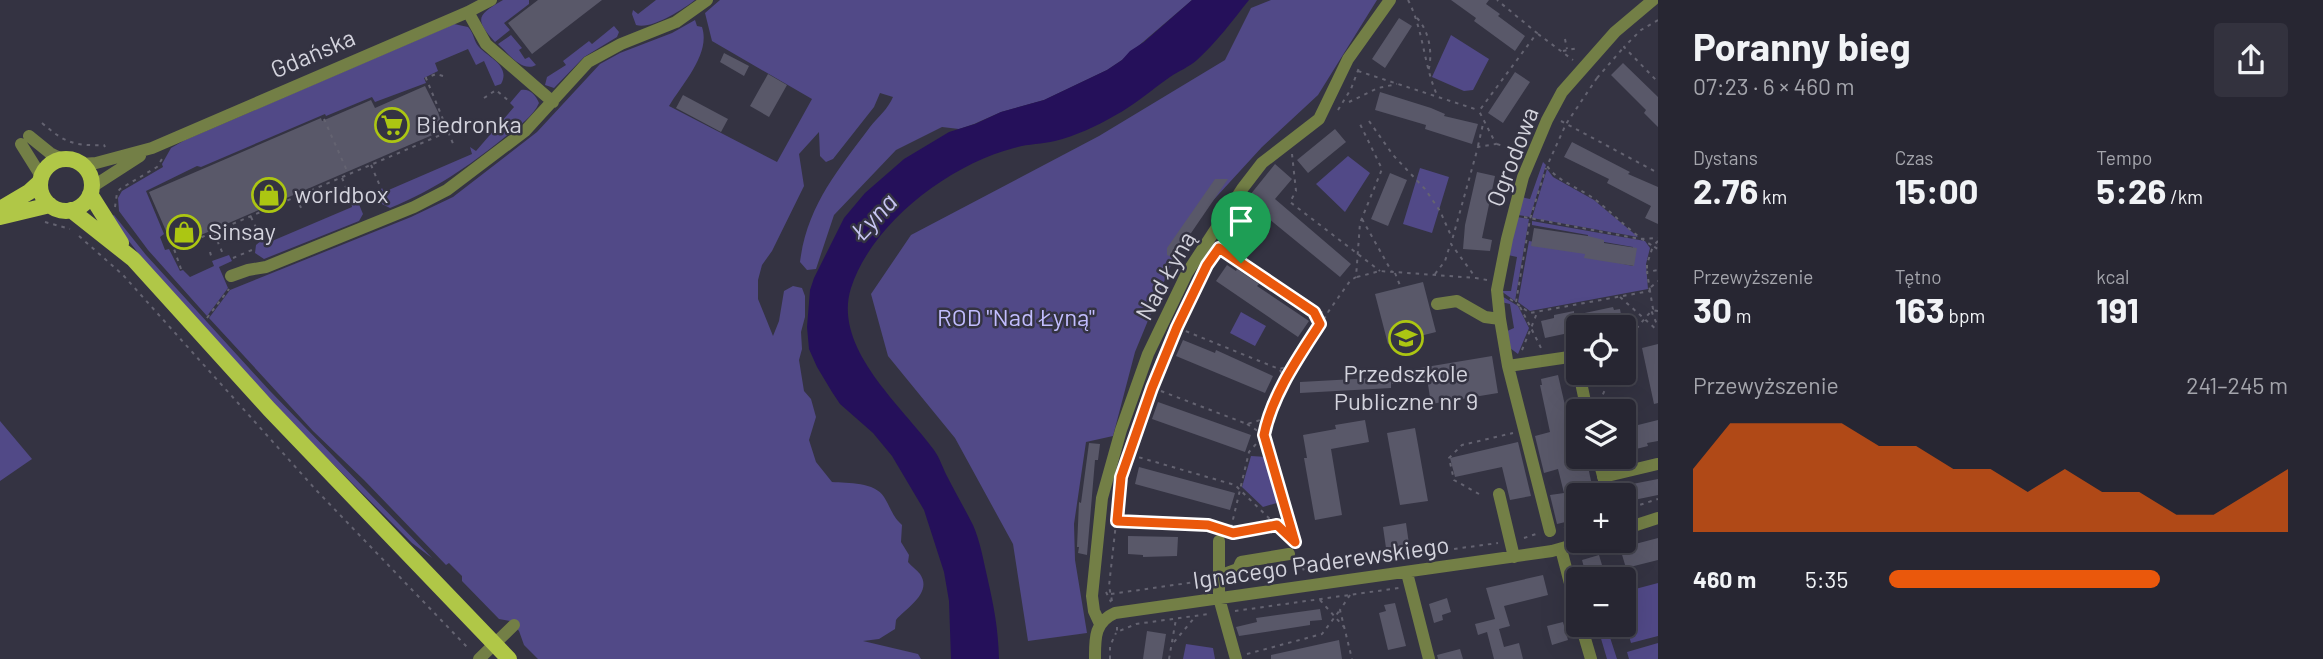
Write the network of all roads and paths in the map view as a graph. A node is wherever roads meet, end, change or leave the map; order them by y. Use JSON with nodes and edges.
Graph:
{"nodes":[{"id":1,"x":491,"y":0,"type":"edge"},
{"id":2,"x":706,"y":0,"type":"edge"},
{"id":3,"x":1390,"y":0,"type":"edge"},
{"id":4,"x":1408,"y":0,"type":"edge"},
{"id":5,"x":1653,"y":0,"type":"edge"},
{"id":6,"x":468,"y":12,"type":"junction"},
{"id":7,"x":1417,"y":18,"type":"junction"},
{"id":8,"x":1658,"y":20,"type":"edge"},
{"id":9,"x":1537,"y":33,"type":"dead end"},
{"id":10,"x":1565,"y":39,"type":"dead end"},
{"id":11,"x":1567,"y":50,"type":"junction"},
{"id":12,"x":1575,"y":62,"type":"dead end"},
{"id":13,"x":1357,"y":63,"type":"dead end"},
{"id":14,"x":1358,"y":71,"type":"dead end"},
{"id":15,"x":1427,"y":74,"type":"junction"},
{"id":16,"x":443,"y":76,"type":"dead end"},
{"id":17,"x":1597,"y":78,"type":"dead end"},
{"id":18,"x":1658,"y":82,"type":"edge"},
{"id":19,"x":1398,"y":84,"type":"junction"},
{"id":20,"x":1437,"y":96,"type":"junction"},
{"id":21,"x":484,"y":98,"type":"dead end"},
{"id":22,"x":1346,"y":98,"type":"dead end"},
{"id":23,"x":509,"y":101,"type":"dead end"},
{"id":24,"x":553,"y":102,"type":"junction"},
{"id":25,"x":1349,"y":102,"type":"dead end"},
{"id":26,"x":1339,"y":109,"type":"dead end"},
{"id":27,"x":1334,"y":110,"type":"dead end"},
{"id":28,"x":1479,"y":111,"type":"dead end"},
{"id":29,"x":324,"y":119,"type":"dead end"},
{"id":30,"x":1369,"y":121,"type":"dead end"},
{"id":31,"x":1561,"y":121,"type":"dead end"},
{"id":32,"x":1359,"y":122,"type":"dead end"},
{"id":33,"x":1484,"y":122,"type":"dead end"},
{"id":34,"x":42,"y":123,"type":"dead end"},
{"id":35,"x":1566,"y":124,"type":"junction"},
{"id":36,"x":464,"y":125,"type":"dead end"},
{"id":37,"x":448,"y":132,"type":"junction"},
{"id":38,"x":1496,"y":144,"type":"dead end"},
{"id":39,"x":454,"y":146,"type":"dead end"},
{"id":40,"x":1478,"y":147,"type":"dead end"},
{"id":41,"x":152,"y":148,"type":"junction"},
{"id":42,"x":1292,"y":150,"type":"dead end"},
{"id":43,"x":1520,"y":152,"type":"dead end"},
{"id":44,"x":62,"y":159,"type":"junction"},
{"id":45,"x":109,"y":160,"type":"junction"},
{"id":46,"x":82,"y":164,"type":"junction"},
{"id":47,"x":370,"y":164,"type":"junction"},
{"id":48,"x":1547,"y":166,"type":"junction"},
{"id":49,"x":157,"y":167,"type":"dead end"},
{"id":50,"x":1658,"y":171,"type":"edge"},
{"id":51,"x":348,"y":174,"type":"junction"},
{"id":52,"x":341,"y":177,"type":"junction"},
{"id":53,"x":41,"y":179,"type":"junction"},
{"id":54,"x":380,"y":186,"type":"dead end"},
{"id":55,"x":91,"y":190,"type":"junction"},
{"id":56,"x":296,"y":197,"type":"junction"},
{"id":57,"x":351,"y":200,"type":"dead end"},
{"id":58,"x":50,"y":205,"type":"junction"},
{"id":59,"x":1243,"y":205,"type":"dead end"},
{"id":60,"x":0,"y":209,"type":"edge"},
{"id":61,"x":114,"y":209,"type":"dead end"},
{"id":62,"x":71,"y":210,"type":"junction"},
{"id":63,"x":303,"y":212,"type":"dead end"},
{"id":64,"x":251,"y":216,"type":"junction"},
{"id":65,"x":0,"y":217,"type":"edge"},
{"id":66,"x":1362,"y":218,"type":"junction"},
{"id":67,"x":1530,"y":219,"type":"junction"},
{"id":68,"x":43,"y":221,"type":"dead end"},
{"id":69,"x":214,"y":232,"type":"junction"},
{"id":70,"x":1232,"y":232,"type":"dead end"},
{"id":71,"x":261,"y":238,"type":"dead end"},
{"id":72,"x":1452,"y":239,"type":"dead end"},
{"id":73,"x":1640,"y":239,"type":"junction"},
{"id":74,"x":1658,"y":239,"type":"edge"},
{"id":75,"x":1451,"y":244,"type":"dead end"},
{"id":76,"x":1653,"y":247,"type":"junction"},
{"id":77,"x":1658,"y":249,"type":"edge"},
{"id":78,"x":253,"y":250,"type":"dead end"},
{"id":79,"x":1213,"y":250,"type":"dead end"},
{"id":80,"x":209,"y":252,"type":"dead end"},
{"id":81,"x":223,"y":254,"type":"dead end"},
{"id":82,"x":1357,"y":255,"type":"junction"},
{"id":83,"x":1213,"y":257,"type":"dead end"},
{"id":84,"x":233,"y":258,"type":"dead end"},
{"id":85,"x":133,"y":259,"type":"junction"},
{"id":86,"x":212,"y":259,"type":"dead end"},
{"id":87,"x":1241,"y":263,"type":"junction"},
{"id":88,"x":1207,"y":265,"type":"dead end"},
{"id":89,"x":181,"y":266,"type":"dead end"},
{"id":90,"x":1439,"y":269,"type":"junction"},
{"id":91,"x":1201,"y":270,"type":"dead end"},
{"id":92,"x":1658,"y":270,"type":"edge"},
{"id":93,"x":1380,"y":271,"type":"junction"},
{"id":94,"x":1394,"y":272,"type":"junction"},
{"id":95,"x":1647,"y":272,"type":"junction"},
{"id":96,"x":1435,"y":275,"type":"junction"},
{"id":97,"x":231,"y":276,"type":"joint"},
{"id":98,"x":1441,"y":276,"type":"junction"},
{"id":99,"x":1356,"y":277,"type":"junction"},
{"id":100,"x":1476,"y":278,"type":"dead end"},
{"id":101,"x":1195,"y":281,"type":"dead end"},
{"id":102,"x":1658,"y":281,"type":"edge"},
{"id":103,"x":1401,"y":288,"type":"dead end"},
{"id":104,"x":1619,"y":296,"type":"dead end"},
{"id":105,"x":1437,"y":304,"type":"dead end"},
{"id":106,"x":1658,"y":310,"type":"edge"},
{"id":107,"x":1314,"y":312,"type":"junction"},
{"id":108,"x":1328,"y":312,"type":"junction"},
{"id":109,"x":1538,"y":312,"type":"dead end"},
{"id":110,"x":1530,"y":313,"type":"dead end"},
{"id":111,"x":1523,"y":314,"type":"junction"},
{"id":112,"x":207,"y":319,"type":"dead end"},
{"id":113,"x":1500,"y":319,"type":"junction"},
{"id":114,"x":1320,"y":324,"type":"junction"},
{"id":115,"x":1177,"y":327,"type":"junction"},
{"id":116,"x":1658,"y":329,"type":"edge"},
{"id":117,"x":1566,"y":357,"type":"edge"},
{"id":118,"x":1293,"y":365,"type":"junction"},
{"id":119,"x":1508,"y":366,"type":"junction"},
{"id":120,"x":1279,"y":369,"type":"junction"},
{"id":121,"x":1286,"y":381,"type":"junction"},
{"id":122,"x":1152,"y":388,"type":"junction"},
{"id":123,"x":1267,"y":418,"type":"junction"},
{"id":124,"x":1247,"y":424,"type":"junction"},
{"id":125,"x":1264,"y":435,"type":"junction"},
{"id":126,"x":1526,"y":435,"type":"junction"},
{"id":127,"x":1127,"y":445,"type":"dead end"},
{"id":128,"x":1129,"y":454,"type":"junction"},
{"id":129,"x":1657,"y":464,"type":"edge"},
{"id":130,"x":1601,"y":469,"type":"edge"},
{"id":131,"x":1603,"y":477,"type":"junction"},
{"id":132,"x":1242,"y":483,"type":"junction"},
{"id":133,"x":1605,"y":483,"type":"edge"},
{"id":134,"x":1235,"y":485,"type":"junction"},
{"id":135,"x":1240,"y":491,"type":"junction"},
{"id":136,"x":1479,"y":494,"type":"dead end"},
{"id":137,"x":1499,"y":494,"type":"dead end"},
{"id":138,"x":1658,"y":499,"type":"edge"},
{"id":139,"x":1636,"y":506,"type":"edge"},
{"id":140,"x":1658,"y":518,"type":"edge"},
{"id":141,"x":1117,"y":521,"type":"junction"},
{"id":142,"x":1277,"y":525,"type":"junction"},
{"id":143,"x":1636,"y":525,"type":"edge"},
{"id":144,"x":1550,"y":531,"type":"dead end"},
{"id":145,"x":1219,"y":535,"type":"joint"},
{"id":146,"x":1295,"y":542,"type":"junction"},
{"id":147,"x":1566,"y":548,"type":"edge"},
{"id":148,"x":1561,"y":549,"type":"junction"},
{"id":149,"x":1289,"y":554,"type":"dead end"},
{"id":150,"x":1514,"y":557,"type":"junction"},
{"id":151,"x":1566,"y":568,"type":"edge"},
{"id":152,"x":1407,"y":573,"type":"junction"},
{"id":153,"x":1219,"y":576,"type":"junction"},
{"id":154,"x":1306,"y":579,"type":"dead end"},
{"id":155,"x":1409,"y":587,"type":"junction"},
{"id":156,"x":1351,"y":594,"type":"junction"},
{"id":157,"x":1110,"y":595,"type":"junction"},
{"id":158,"x":1219,"y":598,"type":"junction"},
{"id":159,"x":1319,"y":599,"type":"junction"},
{"id":160,"x":1113,"y":608,"type":"junction"},
{"id":161,"x":1340,"y":610,"type":"junction"},
{"id":162,"x":1223,"y":612,"type":"junction"},
{"id":163,"x":1195,"y":616,"type":"junction"},
{"id":164,"x":1335,"y":617,"type":"junction"},
{"id":165,"x":1177,"y":618,"type":"junction"},
{"id":166,"x":1100,"y":624,"type":"junction"},
{"id":167,"x":514,"y":625,"type":"dead end"},
{"id":168,"x":1344,"y":628,"type":"junction"},
{"id":169,"x":1117,"y":632,"type":"junction"},
{"id":170,"x":1585,"y":637,"type":"edge"},
{"id":171,"x":495,"y":644,"type":"junction"},
{"id":172,"x":1172,"y":645,"type":"junction"},
{"id":173,"x":475,"y":657,"type":"edge"},
{"id":174,"x":1239,"y":658,"type":"edge"},
{"id":175,"x":509,"y":659,"type":"edge"},
{"id":176,"x":1095,"y":659,"type":"edge"},
{"id":177,"x":1110,"y":659,"type":"edge"},
{"id":178,"x":1170,"y":659,"type":"edge"},
{"id":179,"x":1352,"y":659,"type":"edge"},
{"id":180,"x":1429,"y":659,"type":"edge"},
{"id":181,"x":1591,"y":659,"type":"edge"}],
"edges":[{"from":1,"to":6,"type":"street","name":"Gdańska"},
{"from":2,"to":24,"type":"street"},
{"from":3,"to":166,"type":"street","name":"Nad Łyną"},
{"from":4,"to":7,"type":"path"},
{"from":5,"to":113,"type":"street","name":"Ogrodowa"},
{"from":6,"to":24,"type":"street"},
{"from":6,"to":41,"type":"street","name":"Gdańska"},
{"from":7,"to":15,"type":"path"},
{"from":7,"to":15,"type":"path"},
{"from":8,"to":18,"type":"path"},
{"from":9,"to":11,"type":"path"},
{"from":10,"to":11,"type":"path"},
{"from":11,"to":12,"type":"path"},
{"from":13,"to":27,"type":"path"},
{"from":14,"to":19,"type":"path"},
{"from":15,"to":20,"type":"path"},
{"from":16,"to":37,"type":"path"},
{"from":17,"to":35,"type":"path"},
{"from":19,"to":20,"type":"path"},
{"from":19,"to":25,"type":"path"},
{"from":20,"to":28,"type":"path"},
{"from":21,"to":23,"type":"path"},
{"from":22,"to":26,"type":"path"},
{"from":24,"to":97,"type":"street"},
{"from":29,"to":51,"type":"path"},
{"from":30,"to":72,"type":"path"},
{"from":31,"to":35,"type":"path"},
{"from":32,"to":66,"type":"path"},
{"from":33,"to":40,"type":"path"},
{"from":34,"to":45,"type":"path"},
{"from":35,"to":48,"type":"path"},
{"from":35,"to":50,"type":"path"},
{"from":36,"to":37,"type":"path"},
{"from":37,"to":39,"type":"path"},
{"from":37,"to":47,"type":"path"},
{"from":38,"to":43,"type":"path"},
{"from":41,"to":45,"type":"street","name":"Gdańska"},
{"from":41,"to":55,"type":"street","name":"Gdańska"},
{"from":42,"to":82,"type":"path"},
{"from":44,"to":46,"type":"main road"},
{"from":44,"to":53,"type":"main road"},
{"from":44,"to":53,"type":"street"},
{"from":45,"to":46,"type":"street","name":"Gdańska"},
{"from":46,"to":55,"type":"main road"},
{"from":47,"to":51,"type":"path"},
{"from":47,"to":54,"type":"path"},
{"from":48,"to":67,"type":"path"},
{"from":48,"to":73,"type":"path"},
{"from":49,"to":61,"type":"path"},
{"from":51,"to":52,"type":"path"},
{"from":52,"to":56,"type":"path"},
{"from":52,"to":57,"type":"path"},
{"from":53,"to":58,"type":"main road"},
{"from":53,"to":60,"type":"main road"},
{"from":55,"to":62,"type":"main road"},
{"from":55,"to":85,"type":"main road"},
{"from":56,"to":63,"type":"path"},
{"from":56,"to":64,"type":"path"},
{"from":58,"to":62,"type":"main road"},
{"from":58,"to":65,"type":"main road"},
{"from":59,"to":79,"type":"path"},
{"from":62,"to":85,"type":"main road"},
{"from":64,"to":69,"type":"path"},
{"from":64,"to":71,"type":"path"},
{"from":66,"to":82,"type":"path"},
{"from":66,"to":94,"type":"path"},
{"from":67,"to":73,"type":"path"},
{"from":67,"to":111,"type":"path"},
{"from":68,"to":173,"type":"path"},
{"from":69,"to":81,"type":"path"},
{"from":69,"to":89,"type":"path"},
{"from":70,"to":87,"type":"path"},
{"from":73,"to":74,"type":"path"},
{"from":73,"to":76,"type":"path"},
{"from":74,"to":76,"type":"path"},
{"from":75,"to":90,"type":"path"},
{"from":76,"to":77,"type":"path"},
{"from":76,"to":95,"type":"path"},
{"from":78,"to":84,"type":"path"},
{"from":80,"to":86,"type":"path"},
{"from":82,"to":93,"type":"path"},
{"from":82,"to":99,"type":"path"},
{"from":83,"to":87,"type":"path"},
{"from":85,"to":171,"type":"main road"},
{"from":87,"to":107,"type":"path"},
{"from":88,"to":115,"type":"path"},
{"from":90,"to":96,"type":"path"},
{"from":90,"to":98,"type":"path"},
{"from":91,"to":101,"type":"path"},
{"from":92,"to":95,"type":"path"},
{"from":93,"to":94,"type":"path"},
{"from":93,"to":99,"type":"path"},
{"from":94,"to":96,"type":"path"},
{"from":94,"to":103,"type":"path"},
{"from":95,"to":102,"type":"path"},
{"from":96,"to":98,"type":"path"},
{"from":97,"to":112,"type":"path"},
{"from":98,"to":100,"type":"path"},
{"from":99,"to":108,"type":"path"},
{"from":104,"to":116,"type":"path"},
{"from":105,"to":113,"type":"street"},
{"from":106,"to":116,"type":"path"},
{"from":107,"to":108,"type":"path"},
{"from":107,"to":114,"type":"path"},
{"from":108,"to":114,"type":"path"},
{"from":109,"to":111,"type":"path"},
{"from":110,"to":111,"type":"path"},
{"from":113,"to":119,"type":"street","name":"Ogrodowa"},
{"from":114,"to":118,"type":"path"},
{"from":115,"to":120,"type":"path"},
{"from":115,"to":122,"type":"path"},
{"from":117,"to":119,"type":"street"},
{"from":118,"to":120,"type":"path"},
{"from":118,"to":121,"type":"path"},
{"from":119,"to":126,"type":"street","name":"Ogrodowa"},
{"from":120,"to":121,"type":"path"},
{"from":121,"to":123,"type":"path"},
{"from":122,"to":124,"type":"path"},
{"from":122,"to":128,"type":"path"},
{"from":123,"to":124,"type":"path"},
{"from":123,"to":125,"type":"path"},
{"from":124,"to":125,"type":"path"},
{"from":125,"to":132,"type":"path"},
{"from":125,"to":146,"type":"path"},
{"from":126,"to":136,"type":"path"},
{"from":126,"to":144,"type":"street","name":"Ogrodowa"},
{"from":127,"to":160,"type":"path"},
{"from":128,"to":134,"type":"path"},
{"from":128,"to":141,"type":"path"},
{"from":129,"to":131,"type":"street"},
{"from":130,"to":131,"type":"street"},
{"from":131,"to":133,"type":"street"},
{"from":132,"to":134,"type":"path"},
{"from":132,"to":135,"type":"path"},
{"from":134,"to":135,"type":"path"},
{"from":135,"to":142,"type":"path"},
{"from":135,"to":142,"type":"path"},
{"from":137,"to":150,"type":"street"},
{"from":138,"to":139,"type":"path"},
{"from":140,"to":143,"type":"street"},
{"from":141,"to":145,"type":"path"},
{"from":141,"to":157,"type":"path"},
{"from":142,"to":146,"type":"path"},
{"from":145,"to":153,"type":"street"},
{"from":146,"to":154,"type":"path"},
{"from":147,"to":148,"type":"street","name":"Ignacego Paderewskiego"},
{"from":148,"to":150,"type":"street","name":"Ignacego Paderewskiego"},
{"from":148,"to":151,"type":"street"},
{"from":149,"to":153,"type":"street"},
{"from":150,"to":152,"type":"street","name":"Ignacego Paderewskiego"},
{"from":152,"to":155,"type":"street"},
{"from":152,"to":158,"type":"street","name":"Ignacego Paderewskiego"},
{"from":153,"to":157,"type":"path"},
{"from":153,"to":158,"type":"street"},
{"from":155,"to":156,"type":"path"},
{"from":155,"to":180,"type":"street"},
{"from":156,"to":159,"type":"path"},
{"from":156,"to":161,"type":"path"},
{"from":157,"to":160,"type":"path"},
{"from":158,"to":160,"type":"street","name":"Ignacego Paderewskiego"},
{"from":158,"to":162,"type":"street"},
{"from":159,"to":162,"type":"path"},
{"from":159,"to":164,"type":"path"},
{"from":160,"to":166,"type":"street","name":"Ignacego Paderewskiego"},
{"from":160,"to":169,"type":"path"},
{"from":161,"to":164,"type":"path"},
{"from":161,"to":168,"type":"path"},
{"from":162,"to":163,"type":"path"},
{"from":162,"to":174,"type":"street"},
{"from":163,"to":165,"type":"path"},
{"from":163,"to":172,"type":"path"},
{"from":164,"to":168,"type":"path"},
{"from":164,"to":174,"type":"path"},
{"from":165,"to":169,"type":"path"},
{"from":165,"to":172,"type":"path"},
{"from":166,"to":176,"type":"street"},
{"from":167,"to":171,"type":"street"},
{"from":168,"to":179,"type":"path"},
{"from":169,"to":177,"type":"path"},
{"from":170,"to":181,"type":"street"},
{"from":171,"to":173,"type":"street"},
{"from":171,"to":175,"type":"main road"},
{"from":172,"to":178,"type":"path"}]}
